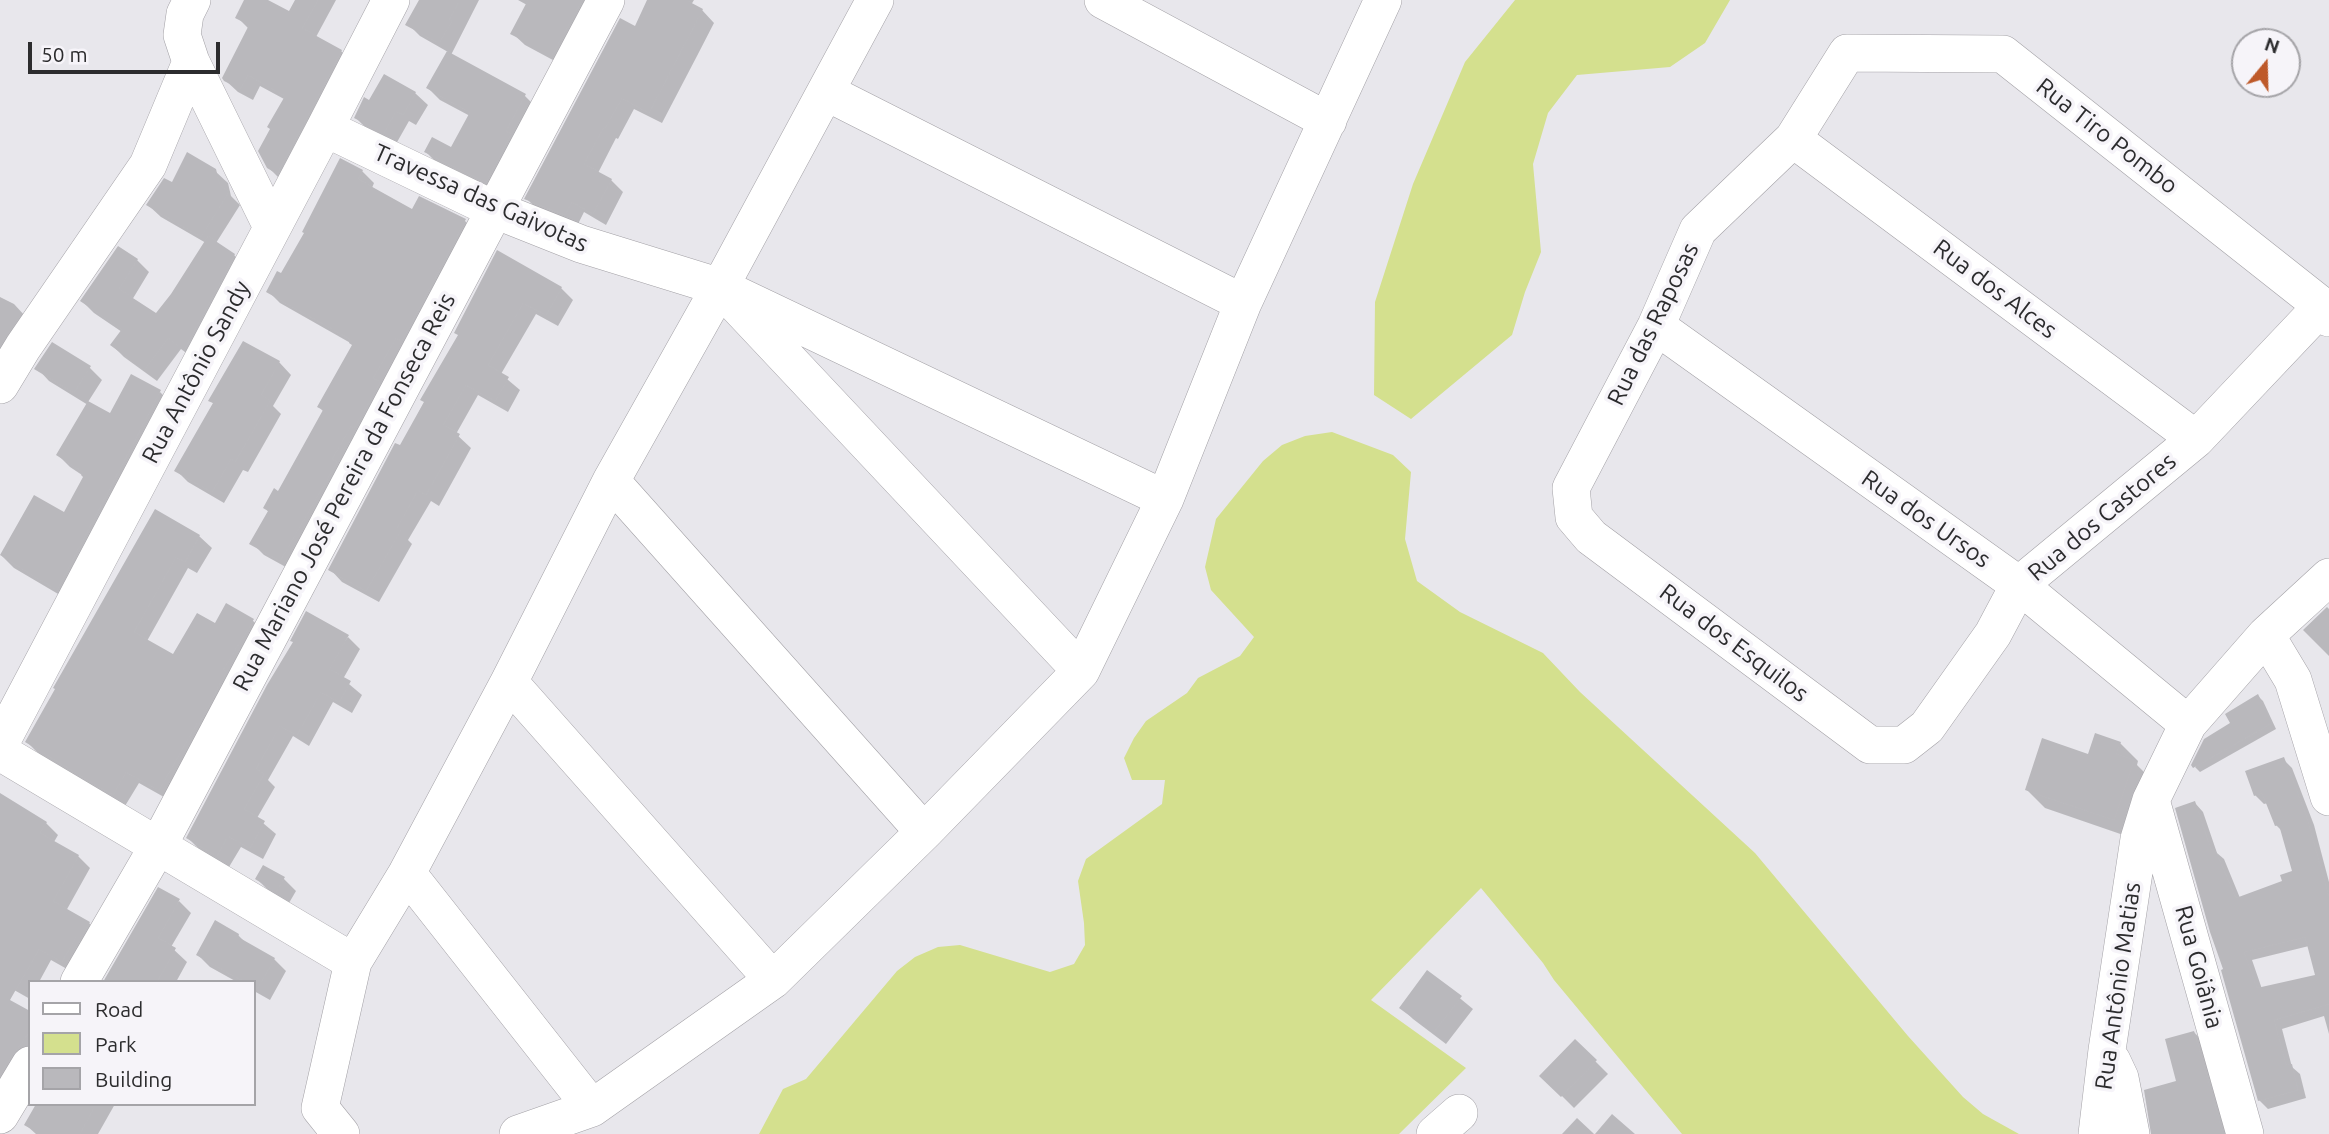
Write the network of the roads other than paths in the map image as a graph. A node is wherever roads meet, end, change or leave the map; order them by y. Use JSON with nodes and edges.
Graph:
{"nodes":[{"id":1,"x":191,"y":0,"type":"edge"},
{"id":2,"x":391,"y":0,"type":"edge"},
{"id":3,"x":606,"y":0,"type":"edge"},
{"id":4,"x":875,"y":0,"type":"edge"},
{"id":5,"x":1103,"y":0,"type":"edge"},
{"id":6,"x":1383,"y":0,"type":"edge"},
{"id":7,"x":1847,"y":53,"type":"joint"},
{"id":8,"x":191,"y":62,"type":"junction"},
{"id":9,"x":826,"y":92,"type":"junction"},
{"id":10,"x":1328,"y":121,"type":"junction"},
{"id":11,"x":326,"y":128,"type":"junction"},
{"id":12,"x":1793,"y":139,"type":"junction"},
{"id":13,"x":493,"y":209,"type":"junction"},
{"id":14,"x":272,"y":227,"type":"junction"},
{"id":15,"x":720,"y":287,"type":"junction"},
{"id":16,"x":1243,"y":303,"type":"junction"},
{"id":17,"x":2326,"y":312,"type":"edge"},
{"id":18,"x":1656,"y":326,"type":"junction"},
{"id":19,"x":0,"y":385,"type":"edge"},
{"id":20,"x":2196,"y":439,"type":"junction"},
{"id":21,"x":611,"y":481,"type":"junction"},
{"id":22,"x":1165,"y":499,"type":"junction"},
{"id":23,"x":1574,"y":517,"type":"joint"},
{"id":24,"x":2329,"y":577,"type":"edge"},
{"id":25,"x":2019,"y":585,"type":"junction"},
{"id":26,"x":2266,"y":635,"type":"junction"},
{"id":27,"x":1081,"y":671,"type":"junction"},
{"id":28,"x":509,"y":682,"type":"junction"},
{"id":29,"x":2188,"y":724,"type":"junction"},
{"id":30,"x":0,"y":744,"type":"edge"},
{"id":31,"x":1904,"y":745,"type":"joint"},
{"id":32,"x":0,"y":752,"type":"edge"},
{"id":33,"x":2329,"y":797,"type":"edge"},
{"id":34,"x":924,"y":832,"type":"junction"},
{"id":35,"x":2152,"y":839,"type":"junction"},
{"id":36,"x":158,"y":846,"type":"junction"},
{"id":37,"x":407,"y":873,"type":"junction"},
{"id":38,"x":353,"y":962,"type":"junction"},
{"id":39,"x":80,"y":980,"type":"edge"},
{"id":40,"x":773,"y":980,"type":"junction"},
{"id":41,"x":2107,"y":1050,"type":"junction"},
{"id":42,"x":28,"y":1068,"type":"edge"},
{"id":43,"x":592,"y":1108,"type":"junction"},
{"id":44,"x":0,"y":1115,"type":"edge"},
{"id":45,"x":341,"y":1134,"type":"edge"},
{"id":46,"x":518,"y":1134,"type":"edge"},
{"id":47,"x":2097,"y":1134,"type":"edge"},
{"id":48,"x":2130,"y":1134,"type":"edge"},
{"id":49,"x":2245,"y":1134,"type":"edge"}],
"edges":[{"from":1,"to":8,"type":"street"},
{"from":2,"to":11,"type":"street","name":"Rua Antônio Sandy"},
{"from":3,"to":13,"type":"street","name":"Rua Mariano José Pereira da Fonseca Reis"},
{"from":4,"to":9,"type":"street"},
{"from":5,"to":10,"type":"street"},
{"from":6,"to":10,"type":"street"},
{"from":7,"to":12,"type":"street","name":"Rua das Raposas"},
{"from":7,"to":17,"type":"street","name":"Rua Tiro Pombo"},
{"from":8,"to":14,"type":"street"},
{"from":8,"to":19,"type":"street"},
{"from":9,"to":15,"type":"street"},
{"from":9,"to":16,"type":"street"},
{"from":10,"to":16,"type":"street"},
{"from":11,"to":13,"type":"street","name":"Travessa das Gaivotas"},
{"from":11,"to":14,"type":"street","name":"Rua Antônio Sandy"},
{"from":12,"to":18,"type":"street","name":"Rua das Raposas"},
{"from":12,"to":20,"type":"street","name":"Rua dos Alces"},
{"from":13,"to":15,"type":"street","name":"Travessa das Gaivotas"},
{"from":13,"to":36,"type":"street","name":"Rua Mariano José Pereira da Fonseca Reis"},
{"from":14,"to":30,"type":"street","name":"Rua Antônio Sandy"},
{"from":15,"to":21,"type":"street"},
{"from":15,"to":22,"type":"street","name":"Travessa das Gaivotas"},
{"from":15,"to":27,"type":"street"},
{"from":16,"to":22,"type":"street"},
{"from":17,"to":20,"type":"street","name":"Rua dos Castores"},
{"from":18,"to":23,"type":"street","name":"Rua das Raposas"},
{"from":18,"to":25,"type":"street","name":"Rua dos Ursos"},
{"from":20,"to":25,"type":"street","name":"Rua dos Castores"},
{"from":21,"to":28,"type":"street"},
{"from":21,"to":34,"type":"street"},
{"from":22,"to":27,"type":"street"},
{"from":23,"to":31,"type":"street","name":"Rua dos Esquilos"},
{"from":24,"to":26,"type":"street","name":"Rua Antônio Matias"},
{"from":25,"to":29,"type":"street","name":"Rua dos Ursos"},
{"from":25,"to":31,"type":"street","name":"Rua dos Castores"},
{"from":26,"to":29,"type":"street","name":"Rua Antônio Matias"},
{"from":26,"to":33,"type":"street"},
{"from":27,"to":34,"type":"street"},
{"from":28,"to":37,"type":"street"},
{"from":28,"to":40,"type":"street"},
{"from":29,"to":35,"type":"street","name":"Rua Antônio Matias"},
{"from":32,"to":36,"type":"street"},
{"from":34,"to":40,"type":"street"},
{"from":35,"to":41,"type":"street","name":"Rua Antônio Matias"},
{"from":35,"to":49,"type":"street","name":"Rua Goiânia"},
{"from":36,"to":38,"type":"street"},
{"from":36,"to":39,"type":"street","name":"Rua Mariano José Pereira da Fonseca Reis"},
{"from":37,"to":38,"type":"street"},
{"from":37,"to":43,"type":"street"},
{"from":38,"to":45,"type":"street"},
{"from":40,"to":43,"type":"street"},
{"from":41,"to":47,"type":"street","name":"Rua Antônio Matias"},
{"from":41,"to":48,"type":"street"},
{"from":42,"to":44,"type":"street"},
{"from":43,"to":46,"type":"street"}]}
